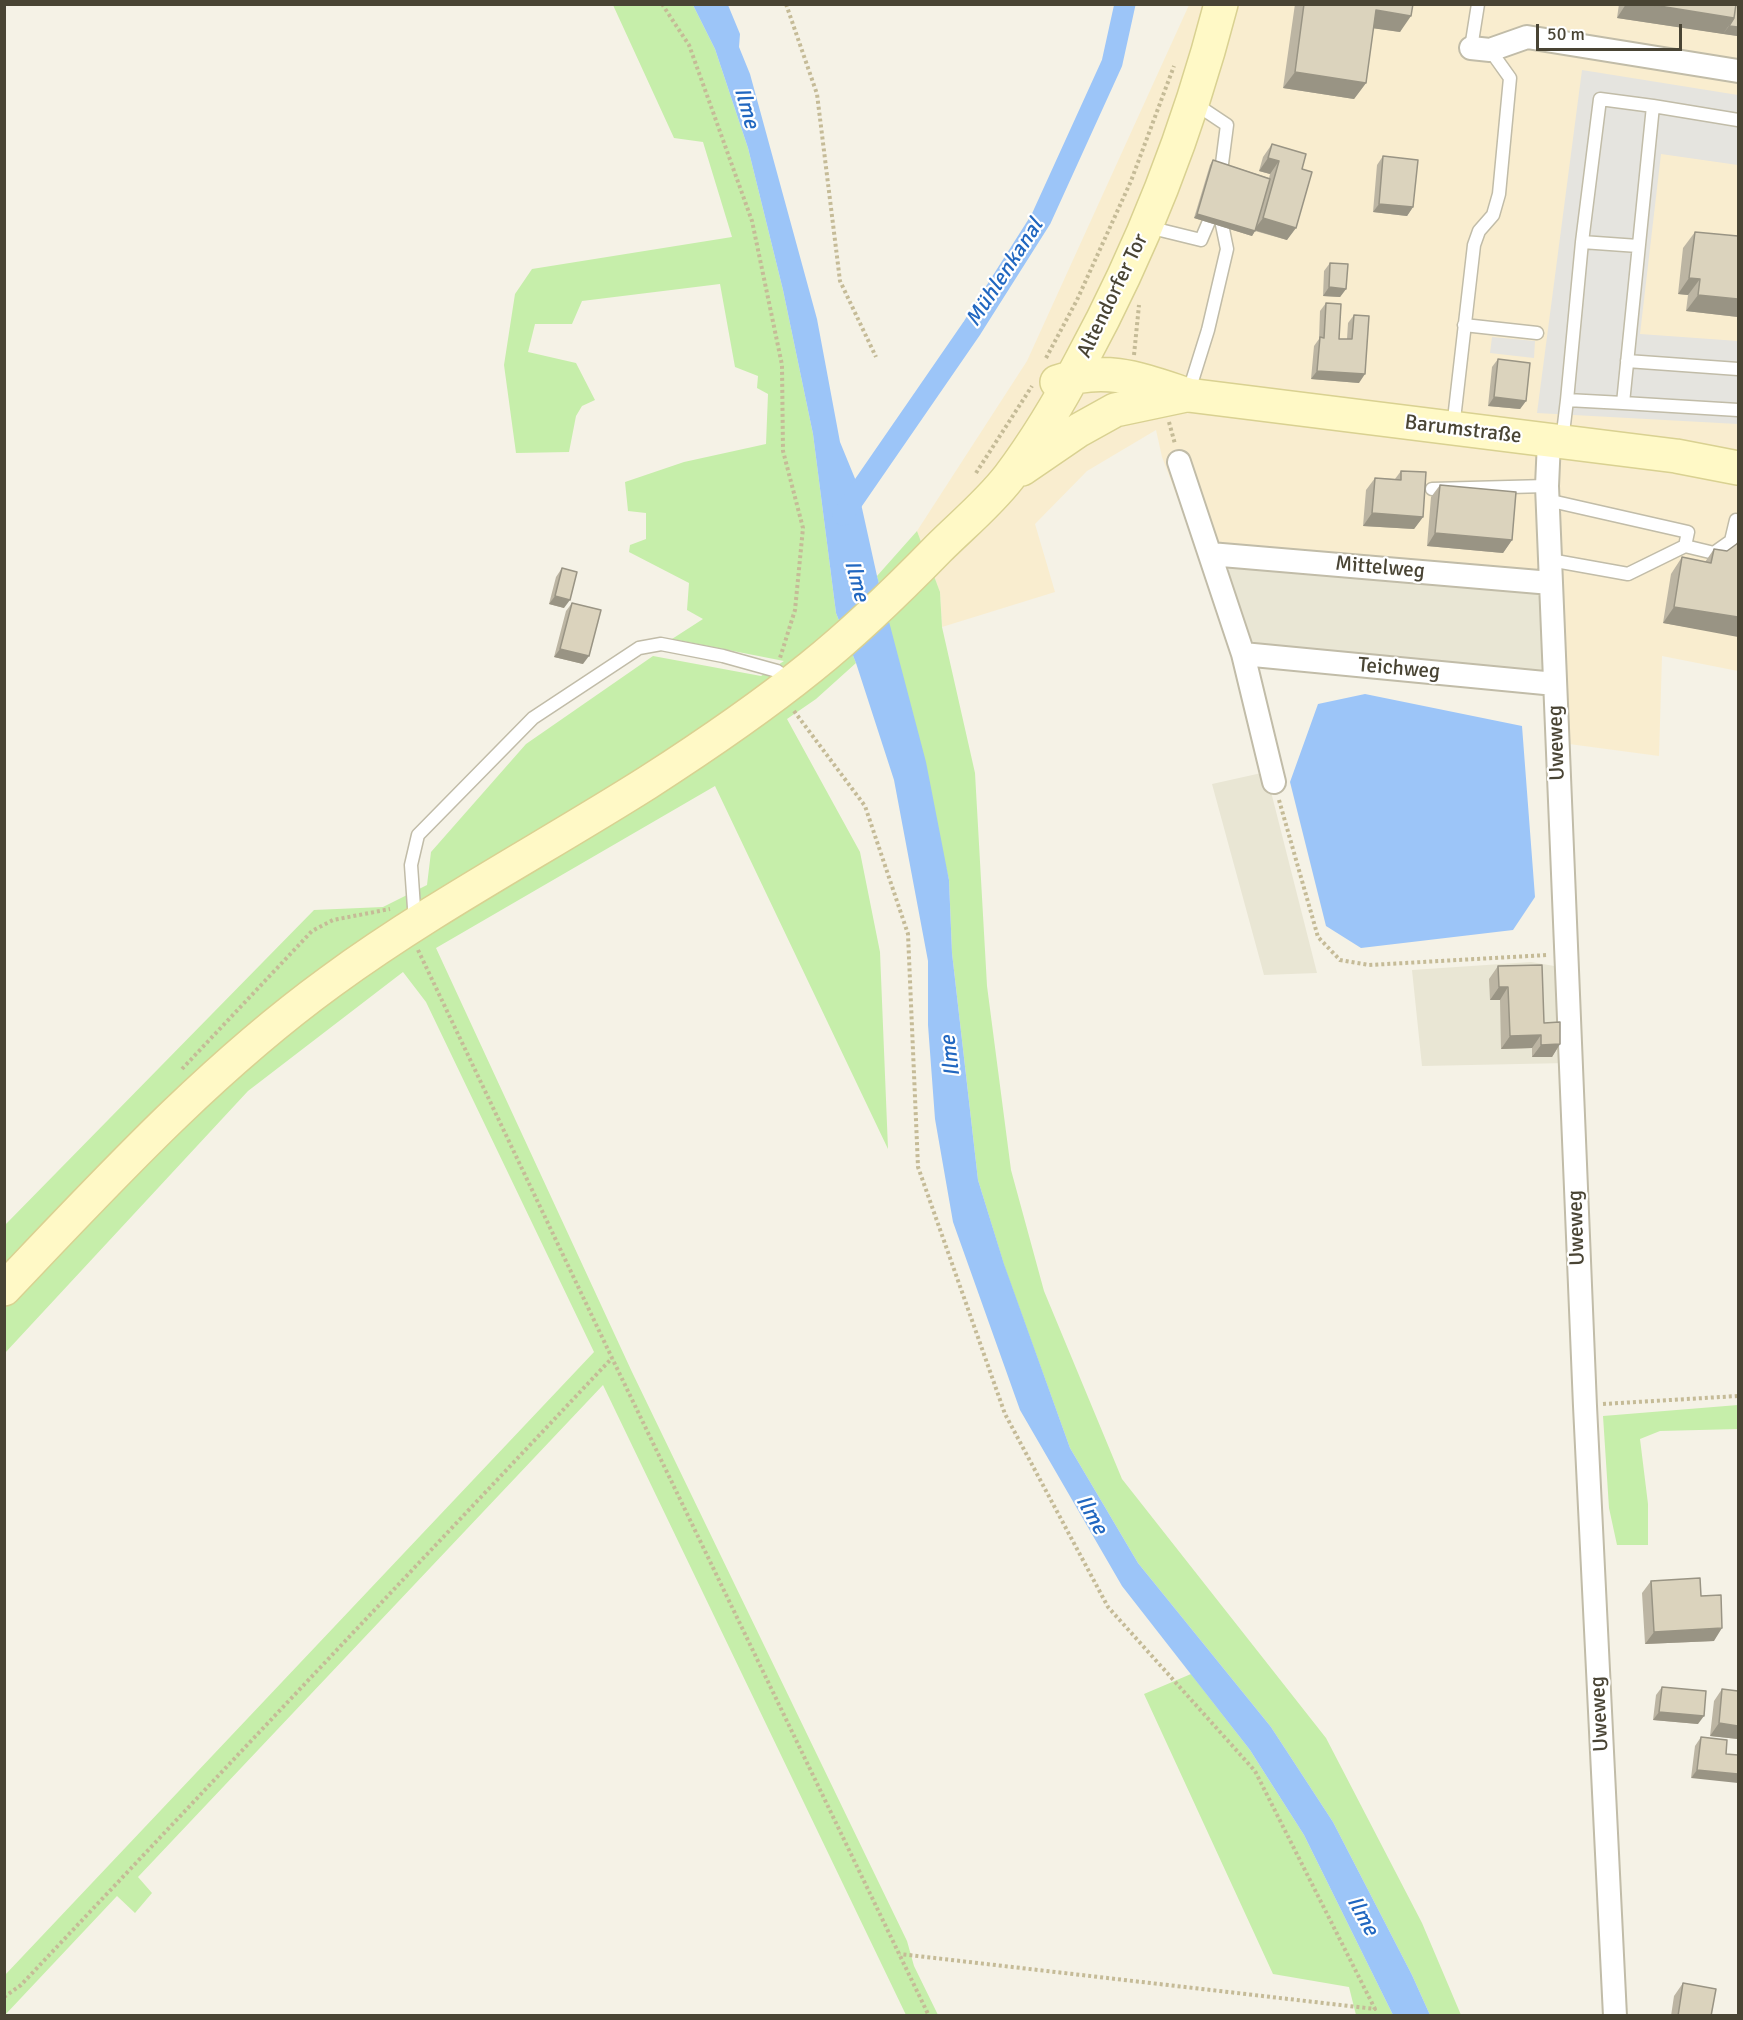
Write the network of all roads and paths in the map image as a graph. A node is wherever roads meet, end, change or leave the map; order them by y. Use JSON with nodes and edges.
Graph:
{"nodes":[{"id":1,"x":662,"y":4,"type":"edge"},
{"id":2,"x":786,"y":4,"type":"edge"},
{"id":3,"x":1214,"y":4,"type":"edge"},
{"id":4,"x":1221,"y":4,"type":"edge"},
{"id":5,"x":1478,"y":4,"type":"edge"},
{"id":6,"x":1480,"y":49,"type":"junction"},
{"id":7,"x":1178,"y":56,"type":"dead end"},
{"id":8,"x":1738,"y":71,"type":"edge"},
{"id":9,"x":1193,"y":102,"type":"junction"},
{"id":10,"x":1653,"y":106,"type":"junction"},
{"id":11,"x":1738,"y":120,"type":"edge"},
{"id":12,"x":1217,"y":202,"type":"junction"},
{"id":13,"x":1147,"y":226,"type":"junction"},
{"id":14,"x":1582,"y":242,"type":"junction"},
{"id":15,"x":1638,"y":246,"type":"junction"},
{"id":16,"x":1106,"y":315,"type":"junction"},
{"id":17,"x":1464,"y":325,"type":"junction"},
{"id":18,"x":1537,"y":333,"type":"dead end"},
{"id":19,"x":876,"y":357,"type":"dead end"},
{"id":20,"x":1627,"y":361,"type":"junction"},
{"id":21,"x":1738,"y":369,"type":"edge"},
{"id":22,"x":1132,"y":377,"type":"junction"},
{"id":23,"x":1048,"y":379,"type":"junction"},
{"id":24,"x":1567,"y":400,"type":"junction"},
{"id":25,"x":1623,"y":403,"type":"junction"},
{"id":26,"x":1178,"y":405,"type":"junction"},
{"id":27,"x":1114,"y":410,"type":"junction"},
{"id":28,"x":1738,"y":410,"type":"edge"},
{"id":29,"x":1452,"y":429,"type":"junction"},
{"id":30,"x":1555,"y":441,"type":"junction"},
{"id":31,"x":1179,"y":462,"type":"joint"},
{"id":32,"x":1738,"y":468,"type":"edge"},
{"id":33,"x":974,"y":475,"type":"dead end"},
{"id":34,"x":1008,"y":478,"type":"junction"},
{"id":35,"x":1432,"y":489,"type":"dead end"},
{"id":36,"x":1547,"y":493,"type":"junction"},
{"id":37,"x":1736,"y":520,"type":"dead end"},
{"id":38,"x":1685,"y":546,"type":"junction"},
{"id":39,"x":1210,"y":554,"type":"junction"},
{"id":40,"x":929,"y":559,"type":"junction"},
{"id":41,"x":1550,"y":560,"type":"junction"},
{"id":42,"x":1551,"y":583,"type":"junction"},
{"id":43,"x":1243,"y":654,"type":"junction"},
{"id":44,"x":790,"y":677,"type":"junction"},
{"id":45,"x":1555,"y":684,"type":"junction"},
{"id":46,"x":1274,"y":782,"type":"joint"},
{"id":47,"x":415,"y":922,"type":"junction"},
{"id":48,"x":1566,"y":954,"type":"junction"},
{"id":49,"x":4,"y":1289,"type":"edge"},
{"id":50,"x":612,"y":1358,"type":"junction"},
{"id":51,"x":1738,"y":1396,"type":"edge"},
{"id":52,"x":1585,"y":1406,"type":"junction"},
{"id":53,"x":900,"y":1954,"type":"junction"},
{"id":54,"x":4,"y":1997,"type":"edge"},
{"id":55,"x":929,"y":2016,"type":"edge"},
{"id":56,"x":1615,"y":2016,"type":"edge"}],
"edges":[{"from":1,"to":44,"type":"path"},
{"from":2,"to":19,"type":"path"},
{"from":3,"to":23,"type":"main road","name":"Altendorfer Tor"},
{"from":4,"to":9,"type":"main road","name":"Altendorfer Tor"},
{"from":5,"to":6,"type":"lane"},
{"from":6,"to":8,"type":"street"},
{"from":6,"to":17,"type":"lane"},
{"from":7,"to":23,"type":"path"},
{"from":9,"to":12,"type":"lane"},
{"from":9,"to":13,"type":"main road","name":"Altendorfer Tor"},
{"from":10,"to":11,"type":"lane"},
{"from":10,"to":14,"type":"lane"},
{"from":10,"to":15,"type":"lane"},
{"from":12,"to":13,"type":"lane"},
{"from":12,"to":26,"type":"lane"},
{"from":13,"to":16,"type":"main road","name":"Altendorfer Tor"},
{"from":14,"to":15,"type":"lane"},
{"from":14,"to":24,"type":"lane"},
{"from":15,"to":20,"type":"lane"},
{"from":16,"to":22,"type":"main road"},
{"from":16,"to":23,"type":"main road","name":"Altendorfer Tor"},
{"from":17,"to":18,"type":"lane"},
{"from":17,"to":29,"type":"lane"},
{"from":20,"to":21,"type":"lane"},
{"from":20,"to":25,"type":"lane"},
{"from":22,"to":23,"type":"main road","name":"Barumstraße"},
{"from":22,"to":26,"type":"main road","name":"Barumstraße"},
{"from":23,"to":27,"type":"main road"},
{"from":23,"to":33,"type":"path"},
{"from":23,"to":34,"type":"main road","name":"Altendorfer Tor"},
{"from":23,"to":40,"type":"main road","name":"Altendorfer Tor"},
{"from":24,"to":25,"type":"lane"},
{"from":24,"to":30,"type":"lane"},
{"from":25,"to":28,"type":"lane"},
{"from":26,"to":27,"type":"main road","name":"Barumstraße"},
{"from":26,"to":29,"type":"main road","name":"Barumstraße"},
{"from":26,"to":31,"type":"path"},
{"from":27,"to":34,"type":"main road","name":"Barumstraße"},
{"from":29,"to":30,"type":"main road","name":"Barumstraße"},
{"from":30,"to":32,"type":"main road","name":"Barumstraße"},
{"from":30,"to":36,"type":"street","name":"Uweweg"},
{"from":31,"to":39,"type":"street"},
{"from":34,"to":40,"type":"main road","name":"Altendorfer Tor"},
{"from":35,"to":36,"type":"lane"},
{"from":36,"to":38,"type":"lane"},
{"from":36,"to":41,"type":"street","name":"Uweweg"},
{"from":37,"to":38,"type":"lane"},
{"from":38,"to":41,"type":"lane"},
{"from":39,"to":42,"type":"street","name":"Mittelweg"},
{"from":39,"to":43,"type":"street"},
{"from":40,"to":44,"type":"main road"},
{"from":41,"to":42,"type":"street","name":"Uweweg"},
{"from":42,"to":45,"type":"street","name":"Uweweg"},
{"from":43,"to":45,"type":"street","name":"Teichweg"},
{"from":43,"to":46,"type":"street"},
{"from":44,"to":47,"type":"main road"},
{"from":44,"to":47,"type":"lane"},
{"from":44,"to":53,"type":"path"},
{"from":45,"to":48,"type":"street","name":"Uweweg"},
{"from":46,"to":48,"type":"path"},
{"from":47,"to":49,"type":"main road"},
{"from":47,"to":50,"type":"path"},
{"from":48,"to":52,"type":"street","name":"Uweweg"},
{"from":50,"to":53,"type":"path"},
{"from":50,"to":54,"type":"path"},
{"from":51,"to":52,"type":"path"},
{"from":52,"to":56,"type":"street","name":"Uweweg"},
{"from":53,"to":55,"type":"path"}]}
